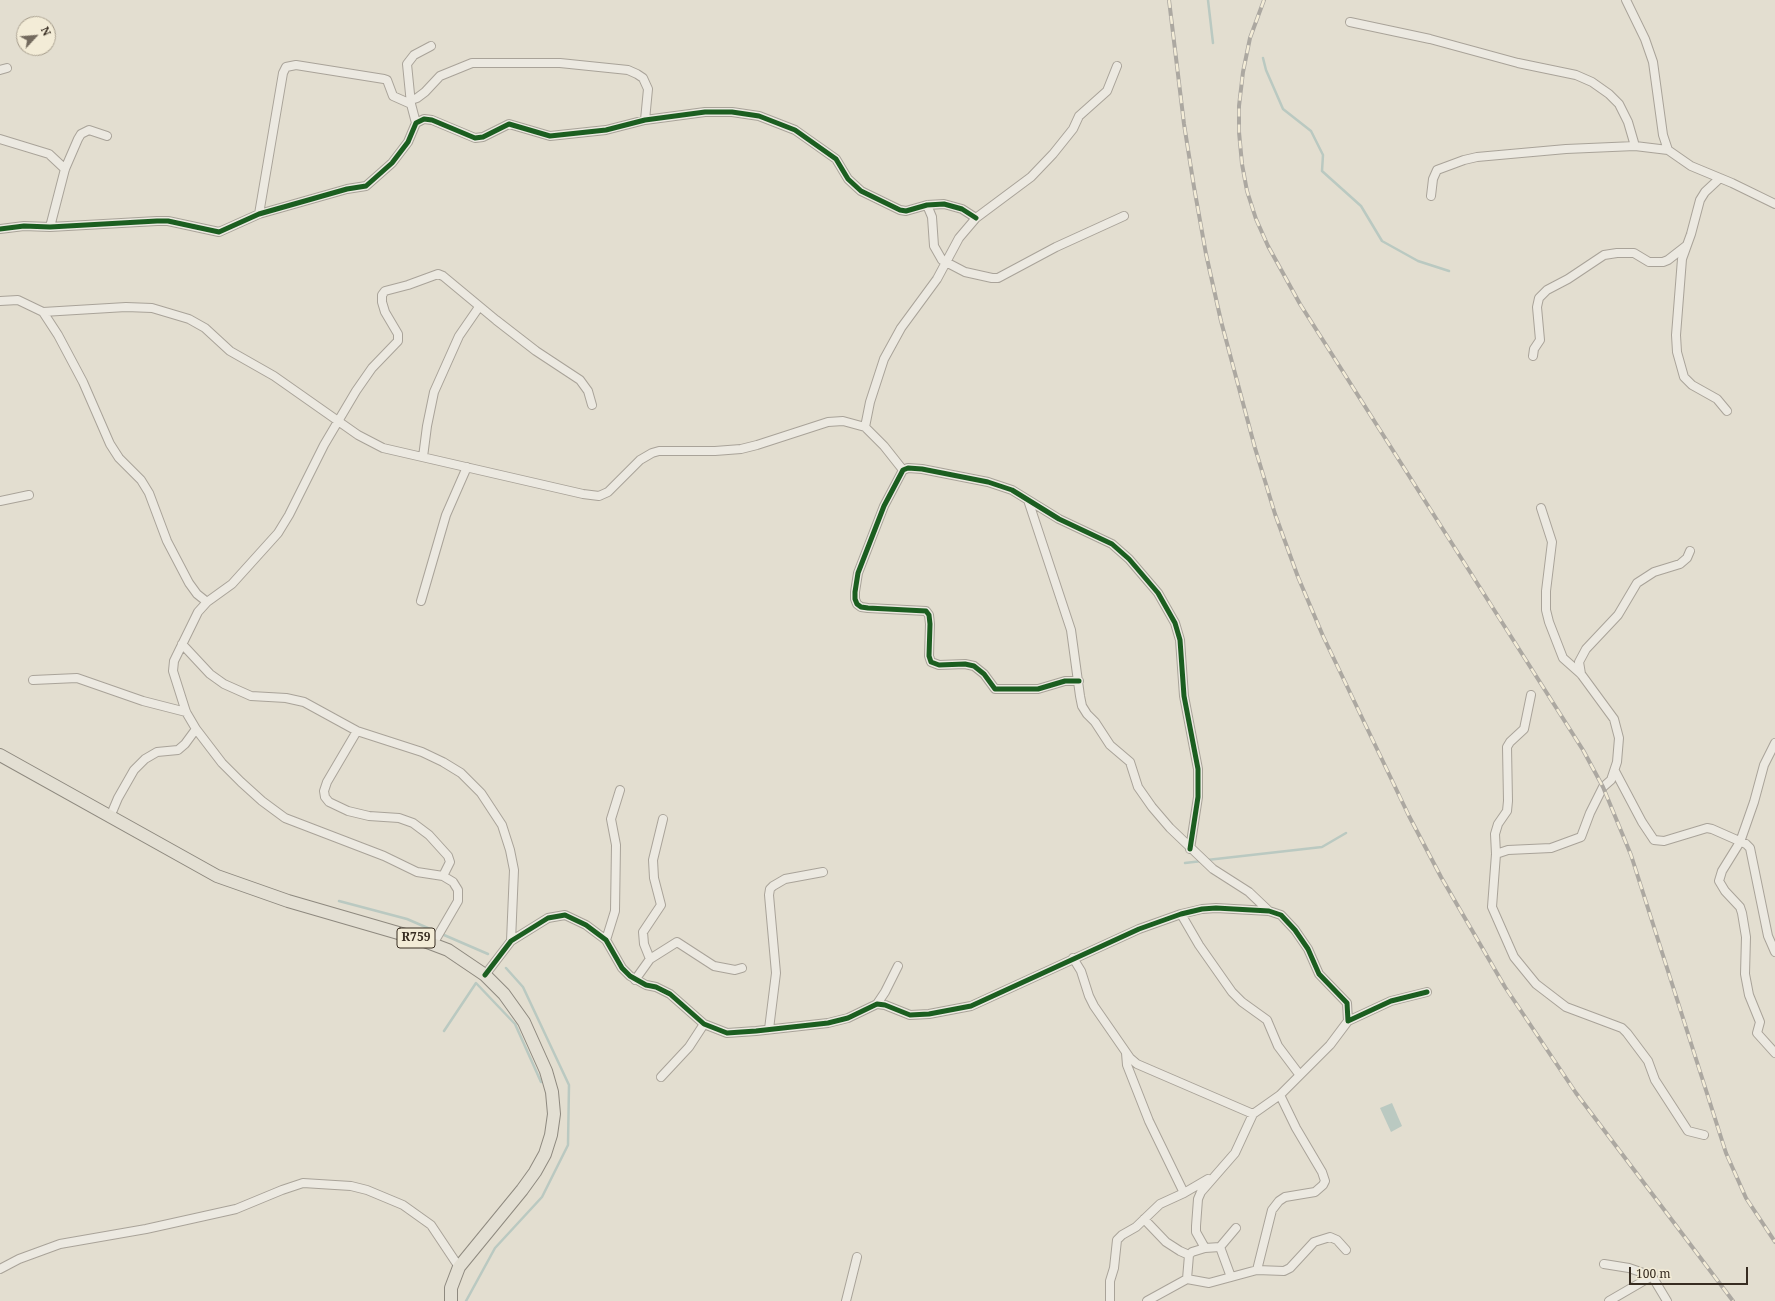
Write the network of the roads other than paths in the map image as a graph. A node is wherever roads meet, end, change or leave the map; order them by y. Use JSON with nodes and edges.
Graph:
{"nodes":[{"id":1,"x":1626,"y":0,"type":"edge"},
{"id":2,"x":1350,"y":22,"type":"dead end"},
{"id":3,"x":431,"y":46,"type":"dead end"},
{"id":4,"x":1116,"y":66,"type":"dead end"},
{"id":5,"x":411,"y":102,"type":"junction"},
{"id":6,"x":645,"y":120,"type":"junction"},
{"id":7,"x":416,"y":123,"type":"junction"},
{"id":8,"x":107,"y":136,"type":"dead end"},
{"id":9,"x":0,"y":139,"type":"edge"},
{"id":10,"x":1635,"y":146,"type":"junction"},
{"id":11,"x":1668,"y":150,"type":"junction"},
{"id":12,"x":65,"y":169,"type":"junction"},
{"id":13,"x":1720,"y":178,"type":"junction"},
{"id":14,"x":1431,"y":196,"type":"dead end"},
{"id":15,"x":1775,"y":204,"type":"edge"},
{"id":16,"x":927,"y":205,"type":"junction"},
{"id":17,"x":259,"y":214,"type":"junction"},
{"id":18,"x":1124,"y":216,"type":"dead end"},
{"id":19,"x":976,"y":218,"type":"junction"},
{"id":20,"x":50,"y":227,"type":"junction"},
{"id":21,"x":0,"y":229,"type":"edge"},
{"id":22,"x":1687,"y":246,"type":"junction"},
{"id":23,"x":946,"y":263,"type":"junction"},
{"id":24,"x":0,"y":301,"type":"edge"},
{"id":25,"x":479,"y":307,"type":"junction"},
{"id":26,"x":42,"y":312,"type":"junction"},
{"id":27,"x":1533,"y":356,"type":"dead end"},
{"id":28,"x":592,"y":405,"type":"dead end"},
{"id":29,"x":1727,"y":411,"type":"dead end"},
{"id":30,"x":338,"y":422,"type":"junction"},
{"id":31,"x":865,"y":427,"type":"junction"},
{"id":32,"x":423,"y":457,"type":"junction"},
{"id":33,"x":467,"y":466,"type":"junction"},
{"id":34,"x":903,"y":470,"type":"junction"},
{"id":35,"x":28,"y":495,"type":"dead end"},
{"id":36,"x":1028,"y":500,"type":"junction"},
{"id":37,"x":0,"y":501,"type":"edge"},
{"id":38,"x":1541,"y":508,"type":"dead end"},
{"id":39,"x":1690,"y":551,"type":"dead end"},
{"id":40,"x":421,"y":601,"type":"dead end"},
{"id":41,"x":207,"y":602,"type":"junction"},
{"id":42,"x":182,"y":644,"type":"junction"},
{"id":43,"x":1581,"y":674,"type":"junction"},
{"id":44,"x":32,"y":680,"type":"dead end"},
{"id":45,"x":1078,"y":681,"type":"junction"},
{"id":46,"x":1532,"y":695,"type":"dead end"},
{"id":47,"x":186,"y":712,"type":"junction"},
{"id":48,"x":196,"y":729,"type":"junction"},
{"id":49,"x":357,"y":730,"type":"junction"},
{"id":50,"x":1775,"y":743,"type":"edge"},
{"id":51,"x":0,"y":755,"type":"edge"},
{"id":52,"x":1614,"y":771,"type":"junction"},
{"id":53,"x":620,"y":790,"type":"dead end"},
{"id":54,"x":110,"y":817,"type":"junction"},
{"id":55,"x":663,"y":819,"type":"dead end"},
{"id":56,"x":1740,"y":842,"type":"junction"},
{"id":57,"x":1190,"y":849,"type":"junction"},
{"id":58,"x":1496,"y":854,"type":"junction"},
{"id":59,"x":823,"y":872,"type":"dead end"},
{"id":60,"x":443,"y":876,"type":"junction"},
{"id":61,"x":1269,"y":911,"type":"junction"},
{"id":62,"x":1181,"y":914,"type":"junction"},
{"id":63,"x":606,"y":940,"type":"junction"},
{"id":64,"x":511,"y":941,"type":"junction"},
{"id":65,"x":433,"y":944,"type":"junction"},
{"id":66,"x":1775,"y":952,"type":"edge"},
{"id":67,"x":1073,"y":958,"type":"junction"},
{"id":68,"x":650,"y":959,"type":"junction"},
{"id":69,"x":898,"y":966,"type":"dead end"},
{"id":70,"x":742,"y":968,"type":"dead end"},
{"id":71,"x":485,"y":975,"type":"junction"},
{"id":72,"x":635,"y":980,"type":"junction"},
{"id":73,"x":1427,"y":992,"type":"dead end"},
{"id":74,"x":877,"y":1004,"type":"junction"},
{"id":75,"x":1348,"y":1020,"type":"junction"},
{"id":76,"x":704,"y":1024,"type":"junction"},
{"id":77,"x":769,"y":1029,"type":"junction"},
{"id":78,"x":1126,"y":1053,"type":"junction"},
{"id":79,"x":1775,"y":1053,"type":"edge"},
{"id":80,"x":1299,"y":1074,"type":"junction"},
{"id":81,"x":661,"y":1077,"type":"dead end"},
{"id":82,"x":1280,"y":1095,"type":"junction"},
{"id":83,"x":1253,"y":1114,"type":"junction"},
{"id":84,"x":1704,"y":1135,"type":"dead end"},
{"id":85,"x":1215,"y":1175,"type":"junction"},
{"id":86,"x":1184,"y":1194,"type":"junction"},
{"id":87,"x":1144,"y":1219,"type":"junction"},
{"id":88,"x":1236,"y":1228,"type":"dead end"},
{"id":89,"x":1220,"y":1247,"type":"junction"},
{"id":90,"x":1205,"y":1248,"type":"junction"},
{"id":91,"x":1346,"y":1250,"type":"dead end"},
{"id":92,"x":1189,"y":1255,"type":"junction"},
{"id":93,"x":857,"y":1257,"type":"dead end"},
{"id":94,"x":1604,"y":1264,"type":"dead end"},
{"id":95,"x":459,"y":1267,"type":"junction"},
{"id":96,"x":0,"y":1269,"type":"edge"},
{"id":97,"x":1257,"y":1270,"type":"junction"},
{"id":98,"x":1652,"y":1276,"type":"junction"},
{"id":99,"x":1231,"y":1277,"type":"junction"},
{"id":100,"x":1187,"y":1279,"type":"junction"},
{"id":101,"x":1163,"y":1294,"type":"junction"},
{"id":102,"x":451,"y":1301,"type":"edge"},
{"id":103,"x":846,"y":1301,"type":"edge"},
{"id":104,"x":1110,"y":1301,"type":"edge"},
{"id":105,"x":1147,"y":1301,"type":"edge"},
{"id":106,"x":1168,"y":1301,"type":"edge"},
{"id":107,"x":1609,"y":1301,"type":"edge"},
{"id":108,"x":1667,"y":1301,"type":"edge"}],
"edges":[{"from":1,"to":11,"type":"street"},
{"from":2,"to":10,"type":"street"},
{"from":3,"to":5,"type":"street"},
{"from":4,"to":19,"type":"street"},
{"from":5,"to":6,"type":"street"},
{"from":5,"to":7,"type":"street"},
{"from":5,"to":17,"type":"street"},
{"from":6,"to":7,"type":"street"},
{"from":6,"to":16,"type":"street"},
{"from":7,"to":17,"type":"street"},
{"from":8,"to":12,"type":"street"},
{"from":9,"to":12,"type":"street"},
{"from":10,"to":11,"type":"street"},
{"from":10,"to":14,"type":"street"},
{"from":11,"to":13,"type":"street"},
{"from":12,"to":20,"type":"street"},
{"from":13,"to":15,"type":"street"},
{"from":13,"to":22,"type":"street"},
{"from":16,"to":19,"type":"street"},
{"from":16,"to":23,"type":"street"},
{"from":17,"to":20,"type":"street"},
{"from":18,"to":23,"type":"street"},
{"from":19,"to":23,"type":"street"},
{"from":20,"to":21,"type":"street"},
{"from":22,"to":27,"type":"street"},
{"from":22,"to":29,"type":"street"},
{"from":23,"to":31,"type":"street"},
{"from":24,"to":26,"type":"street"},
{"from":25,"to":28,"type":"street"},
{"from":25,"to":30,"type":"street"},
{"from":25,"to":32,"type":"street"},
{"from":26,"to":30,"type":"street"},
{"from":26,"to":41,"type":"street"},
{"from":30,"to":32,"type":"street"},
{"from":30,"to":41,"type":"street"},
{"from":31,"to":33,"type":"street"},
{"from":31,"to":34,"type":"street"},
{"from":32,"to":33,"type":"street"},
{"from":33,"to":40,"type":"street"},
{"from":34,"to":36,"type":"street"},
{"from":34,"to":45,"type":"street"},
{"from":35,"to":37,"type":"street"},
{"from":36,"to":45,"type":"street"},
{"from":36,"to":57,"type":"street"},
{"from":38,"to":43,"type":"street"},
{"from":39,"to":43,"type":"street"},
{"from":41,"to":42,"type":"street"},
{"from":42,"to":47,"type":"street"},
{"from":42,"to":49,"type":"street"},
{"from":43,"to":52,"type":"street"},
{"from":44,"to":47,"type":"street"},
{"from":45,"to":57,"type":"street"},
{"from":46,"to":58,"type":"street"},
{"from":47,"to":48,"type":"street"},
{"from":48,"to":54,"type":"street"},
{"from":48,"to":60,"type":"street"},
{"from":49,"to":60,"type":"street"},
{"from":49,"to":64,"type":"street"},
{"from":50,"to":56,"type":"street"},
{"from":51,"to":54,"type":"main road","number":"R759"},
{"from":52,"to":56,"type":"street"},
{"from":52,"to":58,"type":"street"},
{"from":53,"to":63,"type":"street"},
{"from":54,"to":65,"type":"main road","number":"R759"},
{"from":55,"to":68,"type":"street"},
{"from":56,"to":66,"type":"street"},
{"from":56,"to":79,"type":"street"},
{"from":57,"to":61,"type":"street"},
{"from":58,"to":84,"type":"street"},
{"from":59,"to":77,"type":"street"},
{"from":60,"to":65,"type":"street"},
{"from":61,"to":62,"type":"street"},
{"from":61,"to":75,"type":"street"},
{"from":62,"to":67,"type":"street"},
{"from":62,"to":80,"type":"street"},
{"from":63,"to":64,"type":"street"},
{"from":63,"to":72,"type":"street"},
{"from":64,"to":71,"type":"street"},
{"from":65,"to":71,"type":"main road","number":"R759"},
{"from":67,"to":74,"type":"street"},
{"from":67,"to":78,"type":"street"},
{"from":68,"to":70,"type":"street"},
{"from":68,"to":72,"type":"street"},
{"from":69,"to":74,"type":"street"},
{"from":71,"to":95,"type":"main road","number":"R759"},
{"from":72,"to":76,"type":"street"},
{"from":73,"to":75,"type":"street"},
{"from":74,"to":77,"type":"street"},
{"from":75,"to":80,"type":"street"},
{"from":76,"to":77,"type":"street"},
{"from":76,"to":81,"type":"street"},
{"from":78,"to":83,"type":"street"},
{"from":78,"to":86,"type":"street"},
{"from":80,"to":82,"type":"street"},
{"from":82,"to":83,"type":"street"},
{"from":82,"to":97,"type":"street"},
{"from":83,"to":85,"type":"street"},
{"from":85,"to":86,"type":"street"},
{"from":85,"to":90,"type":"street"},
{"from":86,"to":87,"type":"street"},
{"from":87,"to":92,"type":"street"},
{"from":87,"to":104,"type":"street"},
{"from":88,"to":89,"type":"street"},
{"from":89,"to":90,"type":"street"},
{"from":89,"to":99,"type":"street"},
{"from":90,"to":92,"type":"street"},
{"from":91,"to":97,"type":"street"},
{"from":92,"to":100,"type":"street"},
{"from":93,"to":103,"type":"street"},
{"from":94,"to":98,"type":"street"},
{"from":95,"to":96,"type":"street"},
{"from":95,"to":102,"type":"main road","number":"R759"},
{"from":97,"to":99,"type":"street"},
{"from":98,"to":107,"type":"street"},
{"from":98,"to":108,"type":"street"},
{"from":99,"to":100,"type":"street"},
{"from":100,"to":101,"type":"street"},
{"from":101,"to":105,"type":"street"},
{"from":101,"to":106,"type":"street"}]}
